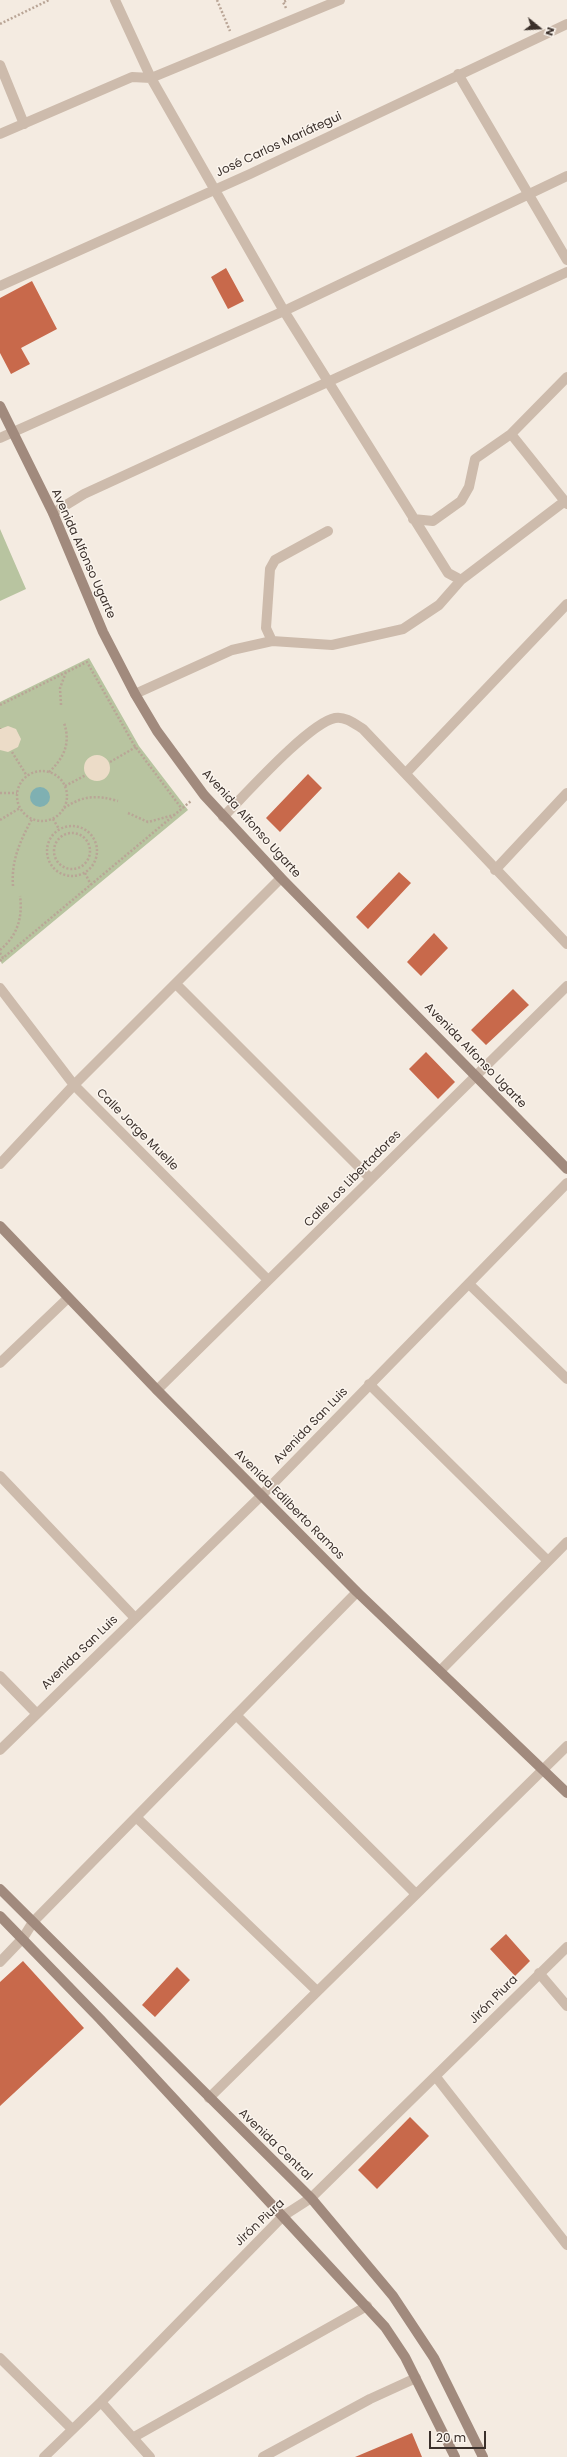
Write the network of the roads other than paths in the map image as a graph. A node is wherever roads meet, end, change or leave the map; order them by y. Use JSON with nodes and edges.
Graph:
{"nodes":[{"id":1,"x":115,"y":0,"type":"edge"},
{"id":2,"x":340,"y":0,"type":"edge"},
{"id":3,"x":567,"y":24,"type":"edge"},
{"id":4,"x":0,"y":65,"type":"edge"},
{"id":5,"x":458,"y":74,"type":"junction"},
{"id":6,"x":151,"y":78,"type":"junction"},
{"id":7,"x":24,"y":124,"type":"junction"},
{"id":8,"x":0,"y":134,"type":"edge"},
{"id":9,"x":567,"y":176,"type":"edge"},
{"id":10,"x":215,"y":190,"type":"junction"},
{"id":11,"x":528,"y":194,"type":"junction"},
{"id":12,"x":567,"y":260,"type":"edge"},
{"id":13,"x":567,"y":272,"type":"edge"},
{"id":14,"x":0,"y":286,"type":"edge"},
{"id":15,"x":284,"y":311,"type":"junction"},
{"id":16,"x":567,"y":378,"type":"edge"},
{"id":17,"x":330,"y":383,"type":"junction"},
{"id":18,"x":0,"y":406,"type":"edge"},
{"id":19,"x":13,"y":434,"type":"junction"},
{"id":20,"x":511,"y":434,"type":"junction"},
{"id":21,"x":0,"y":438,"type":"edge"},
{"id":22,"x":566,"y":502,"type":"edge"},
{"id":23,"x":53,"y":513,"type":"junction"},
{"id":24,"x":413,"y":519,"type":"junction"},
{"id":25,"x":328,"y":530,"type":"dead end"},
{"id":26,"x":461,"y":580,"type":"junction"},
{"id":27,"x":567,"y":604,"type":"edge"},
{"id":28,"x":272,"y":641,"type":"junction"},
{"id":29,"x":135,"y":694,"type":"junction"},
{"id":30,"x":406,"y":773,"type":"junction"},
{"id":31,"x":567,"y":793,"type":"edge"},
{"id":32,"x":223,"y":817,"type":"junction"},
{"id":33,"x":495,"y":870,"type":"junction"},
{"id":34,"x":281,"y":878,"type":"junction"},
{"id":35,"x":567,"y":944,"type":"edge"},
{"id":36,"x":176,"y":984,"type":"junction"},
{"id":37,"x":567,"y":986,"type":"edge"},
{"id":38,"x":0,"y":988,"type":"edge"},
{"id":39,"x":476,"y":1075,"type":"junction"},
{"id":40,"x":74,"y":1085,"type":"junction"},
{"id":41,"x":0,"y":1164,"type":"edge"},
{"id":42,"x":567,"y":1169,"type":"edge"},
{"id":43,"x":371,"y":1179,"type":"junction"},
{"id":44,"x":567,"y":1183,"type":"edge"},
{"id":45,"x":0,"y":1226,"type":"edge"},
{"id":46,"x":268,"y":1280,"type":"junction"},
{"id":47,"x":469,"y":1284,"type":"junction"},
{"id":48,"x":68,"y":1298,"type":"junction"},
{"id":49,"x":0,"y":1363,"type":"edge"},
{"id":50,"x":567,"y":1379,"type":"edge"},
{"id":51,"x":369,"y":1384,"type":"junction"},
{"id":52,"x":157,"y":1390,"type":"junction"},
{"id":53,"x":0,"y":1476,"type":"edge"},
{"id":54,"x":261,"y":1496,"type":"junction"},
{"id":55,"x":567,"y":1542,"type":"edge"},
{"id":56,"x":548,"y":1561,"type":"junction"},
{"id":57,"x":357,"y":1592,"type":"junction"},
{"id":58,"x":135,"y":1618,"type":"junction"},
{"id":59,"x":440,"y":1670,"type":"junction"},
{"id":60,"x":0,"y":1676,"type":"edge"},
{"id":61,"x":37,"y":1714,"type":"junction"},
{"id":62,"x":236,"y":1715,"type":"junction"},
{"id":63,"x":567,"y":1746,"type":"edge"},
{"id":64,"x":0,"y":1750,"type":"edge"},
{"id":65,"x":543,"y":1770,"type":"junction"},
{"id":66,"x":567,"y":1793,"type":"edge"},
{"id":67,"x":136,"y":1817,"type":"junction"},
{"id":68,"x":0,"y":1889,"type":"edge"},
{"id":69,"x":416,"y":1894,"type":"junction"},
{"id":70,"x":0,"y":1916,"type":"edge"},
{"id":71,"x":33,"y":1922,"type":"junction"},
{"id":72,"x":23,"y":1938,"type":"junction"},
{"id":73,"x":567,"y":1947,"type":"edge"},
{"id":74,"x":0,"y":1962,"type":"edge"},
{"id":75,"x":539,"y":1973,"type":"junction"},
{"id":76,"x":318,"y":1991,"type":"junction"},
{"id":77,"x":567,"y":2006,"type":"edge"},
{"id":78,"x":436,"y":2077,"type":"junction"},
{"id":79,"x":209,"y":2098,"type":"junction"},
{"id":80,"x":311,"y":2198,"type":"junction"},
{"id":81,"x":283,"y":2216,"type":"junction"},
{"id":82,"x":567,"y":2245,"type":"edge"},
{"id":83,"x":367,"y":2306,"type":"junction"},
{"id":84,"x":0,"y":2358,"type":"edge"},
{"id":85,"x":416,"y":2378,"type":"junction"},
{"id":86,"x":101,"y":2402,"type":"junction"},
{"id":87,"x":72,"y":2429,"type":"junction"},
{"id":88,"x":134,"y":2437,"type":"junction"},
{"id":89,"x":44,"y":2457,"type":"edge"},
{"id":90,"x":150,"y":2457,"type":"edge"},
{"id":91,"x":263,"y":2457,"type":"edge"},
{"id":92,"x":455,"y":2457,"type":"edge"},
{"id":93,"x":483,"y":2457,"type":"edge"}],
"edges":[{"from":1,"to":6,"type":"street"},
{"from":2,"to":6,"type":"street"},
{"from":3,"to":5,"type":"street","name":"José Carlos Mariátegui"},
{"from":4,"to":7,"type":"street"},
{"from":5,"to":10,"type":"street","name":"José Carlos Mariátegui"},
{"from":5,"to":11,"type":"street"},
{"from":6,"to":7,"type":"street"},
{"from":6,"to":10,"type":"street"},
{"from":7,"to":8,"type":"street"},
{"from":9,"to":11,"type":"street"},
{"from":10,"to":14,"type":"street","name":"José Carlos Mariátegui"},
{"from":10,"to":15,"type":"street"},
{"from":11,"to":12,"type":"street"},
{"from":11,"to":15,"type":"street"},
{"from":13,"to":17,"type":"street"},
{"from":15,"to":17,"type":"street"},
{"from":15,"to":19,"type":"street"},
{"from":16,"to":20,"type":"street"},
{"from":17,"to":23,"type":"street"},
{"from":17,"to":24,"type":"street"},
{"from":18,"to":19,"type":"street","name":"Avenida Alfonso Ugarte"},
{"from":19,"to":21,"type":"street"},
{"from":19,"to":23,"type":"street","name":"Avenida Alfonso Ugarte"},
{"from":20,"to":22,"type":"street"},
{"from":20,"to":24,"type":"street"},
{"from":22,"to":26,"type":"street"},
{"from":23,"to":29,"type":"street","name":"Avenida Alfonso Ugarte"},
{"from":24,"to":26,"type":"street"},
{"from":25,"to":28,"type":"street"},
{"from":26,"to":28,"type":"street"},
{"from":27,"to":30,"type":"street"},
{"from":28,"to":29,"type":"street"},
{"from":29,"to":32,"type":"street","name":"Avenida Alfonso Ugarte"},
{"from":30,"to":32,"type":"street"},
{"from":30,"to":33,"type":"street"},
{"from":31,"to":33,"type":"street"},
{"from":32,"to":34,"type":"street","name":"Avenida Alfonso Ugarte"},
{"from":33,"to":35,"type":"street"},
{"from":34,"to":36,"type":"street"},
{"from":34,"to":39,"type":"street","name":"Avenida Alfonso Ugarte"},
{"from":36,"to":40,"type":"street"},
{"from":36,"to":43,"type":"street"},
{"from":37,"to":39,"type":"street","name":"Calle Los Libertadores"},
{"from":38,"to":40,"type":"street","name":"Calle Jorge Muelle"},
{"from":39,"to":42,"type":"street","name":"Avenida Alfonso Ugarte"},
{"from":39,"to":43,"type":"street","name":"Calle Los Libertadores"},
{"from":40,"to":41,"type":"street"},
{"from":40,"to":46,"type":"street","name":"Calle Jorge Muelle"},
{"from":43,"to":46,"type":"street","name":"Calle Los Libertadores"},
{"from":44,"to":47,"type":"street","name":"Avenida San Luis"},
{"from":45,"to":48,"type":"street","name":"Avenida Edilberto Ramos"},
{"from":46,"to":52,"type":"street","name":"Calle Los Libertadores"},
{"from":47,"to":50,"type":"street"},
{"from":47,"to":51,"type":"street","name":"Avenida San Luis"},
{"from":48,"to":49,"type":"street"},
{"from":48,"to":52,"type":"street","name":"Avenida Edilberto Ramos"},
{"from":51,"to":54,"type":"street","name":"Avenida San Luis"},
{"from":51,"to":56,"type":"street"},
{"from":52,"to":54,"type":"street","name":"Avenida Edilberto Ramos"},
{"from":53,"to":58,"type":"street"},
{"from":54,"to":57,"type":"street","name":"Avenida Edilberto Ramos"},
{"from":54,"to":58,"type":"street","name":"Avenida San Luis"},
{"from":55,"to":56,"type":"street"},
{"from":56,"to":59,"type":"street"},
{"from":57,"to":59,"type":"street","name":"Avenida Edilberto Ramos"},
{"from":57,"to":62,"type":"street"},
{"from":58,"to":61,"type":"street","name":"Avenida San Luis"},
{"from":59,"to":65,"type":"street","name":"Avenida Edilberto Ramos"},
{"from":60,"to":61,"type":"street"},
{"from":61,"to":64,"type":"street","name":"Avenida San Luis"},
{"from":62,"to":67,"type":"street"},
{"from":62,"to":69,"type":"street"},
{"from":63,"to":65,"type":"street"},
{"from":65,"to":66,"type":"street","name":"Avenida Edilberto Ramos"},
{"from":65,"to":69,"type":"street"},
{"from":67,"to":71,"type":"street"},
{"from":67,"to":76,"type":"street"},
{"from":68,"to":71,"type":"street","name":"Avenida Central"},
{"from":69,"to":76,"type":"street"},
{"from":70,"to":72,"type":"street"},
{"from":71,"to":72,"type":"street"},
{"from":71,"to":79,"type":"street","name":"Avenida Central"},
{"from":72,"to":74,"type":"street"},
{"from":72,"to":81,"type":"street"},
{"from":73,"to":75,"type":"street","name":"Jirón Piura"},
{"from":75,"to":77,"type":"street"},
{"from":75,"to":78,"type":"street","name":"Jirón Piura"},
{"from":76,"to":79,"type":"street"},
{"from":78,"to":80,"type":"street","name":"Jirón Piura"},
{"from":78,"to":82,"type":"street"},
{"from":79,"to":80,"type":"street","name":"Avenida Central"},
{"from":80,"to":81,"type":"street","name":"Jirón Piura"},
{"from":80,"to":93,"type":"street","name":"Avenida Central"},
{"from":81,"to":83,"type":"street"},
{"from":81,"to":86,"type":"street","name":"Jirón Piura"},
{"from":83,"to":85,"type":"street"},
{"from":83,"to":88,"type":"street"},
{"from":84,"to":87,"type":"street"},
{"from":85,"to":91,"type":"street"},
{"from":85,"to":92,"type":"street"},
{"from":86,"to":87,"type":"street","name":"Jirón Piura"},
{"from":86,"to":88,"type":"street"},
{"from":87,"to":89,"type":"street","name":"Jirón Piura"},
{"from":88,"to":90,"type":"street"}]}
